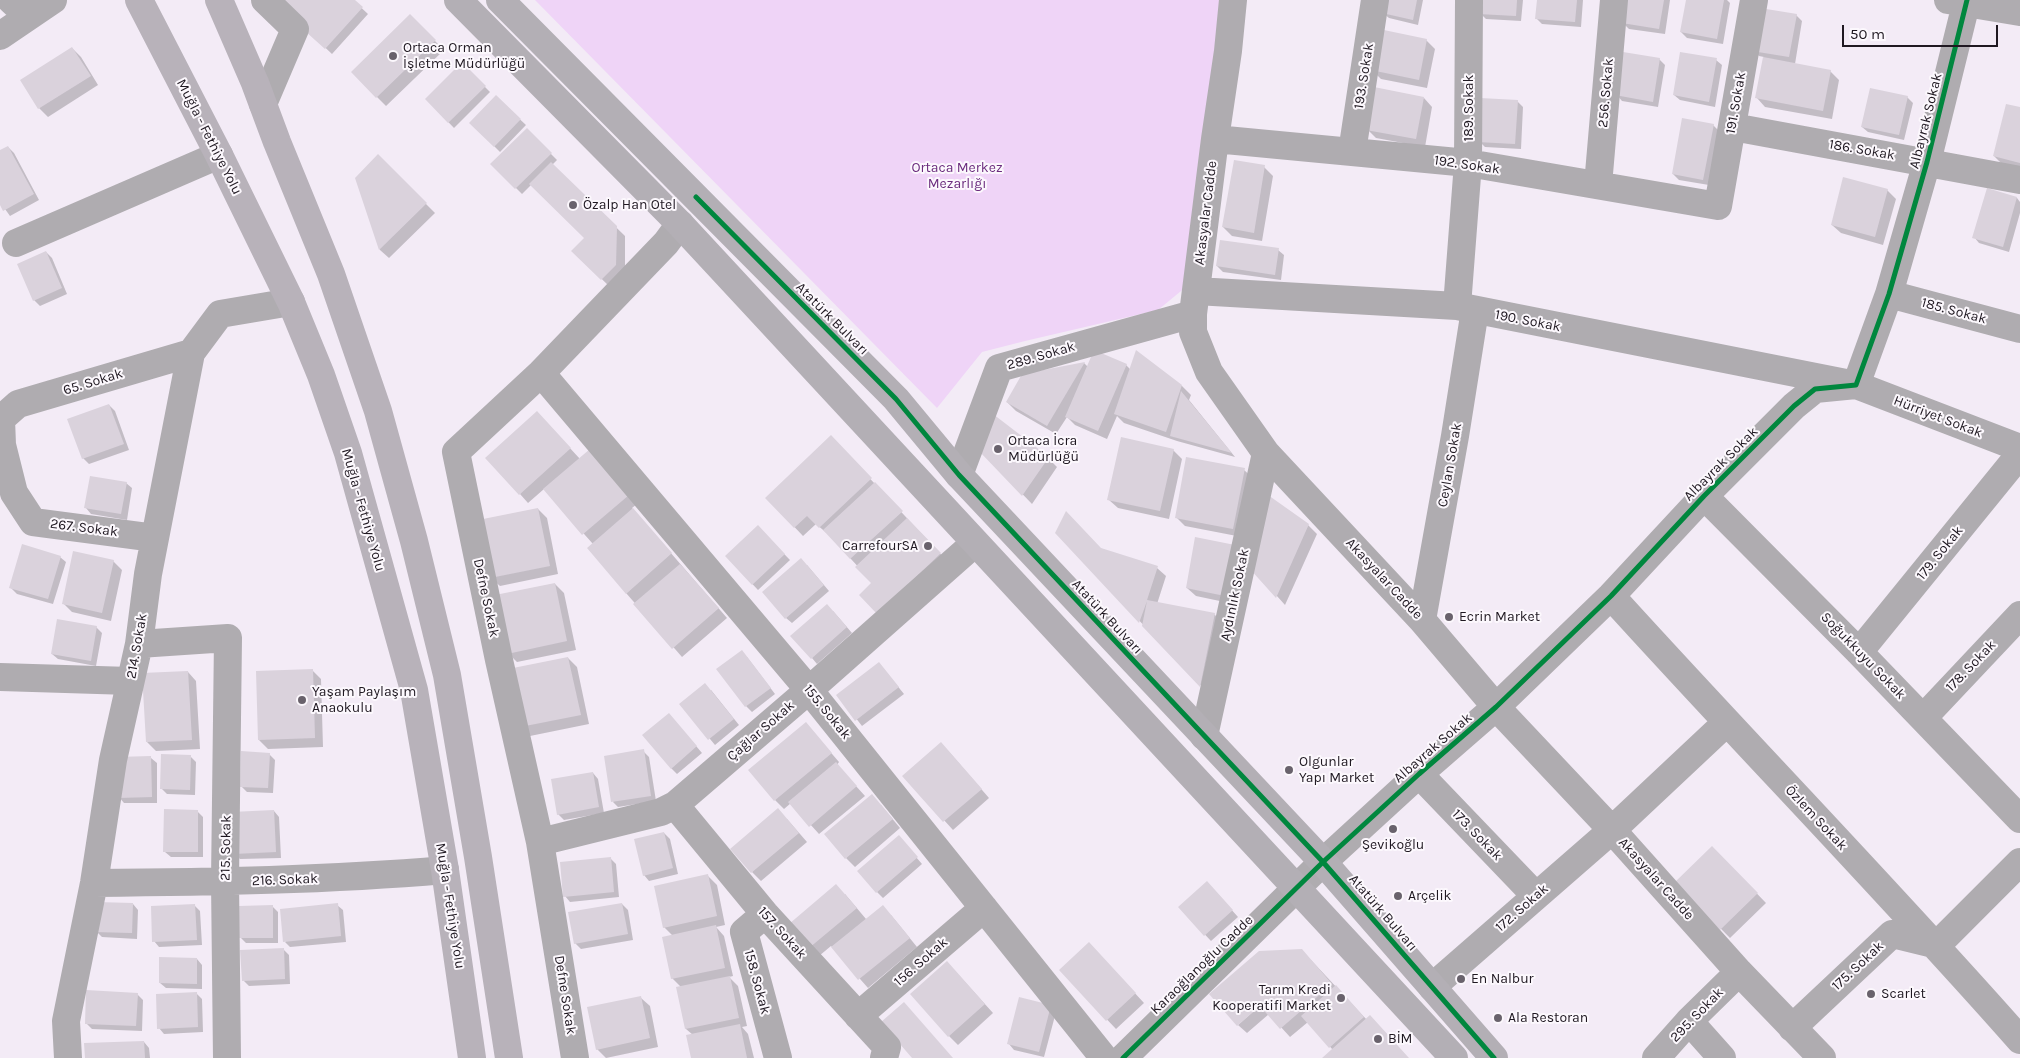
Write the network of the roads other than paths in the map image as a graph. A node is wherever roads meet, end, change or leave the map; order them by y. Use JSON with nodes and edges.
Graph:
{"nodes":[{"id":1,"x":53,"y":0,"type":"edge"},
{"id":2,"x":139,"y":0,"type":"edge"},
{"id":3,"x":219,"y":0,"type":"edge"},
{"id":4,"x":265,"y":0,"type":"edge"},
{"id":5,"x":458,"y":0,"type":"edge"},
{"id":6,"x":500,"y":0,"type":"edge"},
{"id":7,"x":1233,"y":0,"type":"edge"},
{"id":8,"x":1376,"y":0,"type":"edge"},
{"id":9,"x":1469,"y":0,"type":"edge"},
{"id":10,"x":1614,"y":0,"type":"edge"},
{"id":11,"x":1754,"y":0,"type":"edge"},
{"id":12,"x":1961,"y":1,"type":"edge"},
{"id":13,"x":20,"y":8,"type":"edge"},
{"id":14,"x":2020,"y":12,"type":"edge"},
{"id":15,"x":0,"y":36,"type":"edge"},
{"id":16,"x":263,"y":104,"type":"junction"},
{"id":17,"x":1733,"y":127,"type":"junction"},
{"id":18,"x":1215,"y":139,"type":"junction"},
{"id":19,"x":1352,"y":152,"type":"junction"},
{"id":20,"x":220,"y":155,"type":"junction"},
{"id":21,"x":1927,"y":162,"type":"junction"},
{"id":22,"x":1468,"y":163,"type":"junction"},
{"id":23,"x":2020,"y":180,"type":"edge"},
{"id":24,"x":1598,"y":186,"type":"junction"},
{"id":25,"x":1718,"y":206,"type":"joint"},
{"id":26,"x":680,"y":224,"type":"junction"},
{"id":27,"x":16,"y":243,"type":"dead end"},
{"id":28,"x":1889,"y":294,"type":"junction"},
{"id":29,"x":292,"y":302,"type":"junction"},
{"id":30,"x":1194,"y":302,"type":"junction"},
{"id":31,"x":1466,"y":308,"type":"junction"},
{"id":32,"x":2020,"y":329,"type":"edge"},
{"id":33,"x":190,"y":353,"type":"junction"},
{"id":34,"x":541,"y":373,"type":"junction"},
{"id":35,"x":1856,"y":385,"type":"junction"},
{"id":36,"x":1,"y":419,"type":"edge"},
{"id":37,"x":2020,"y":448,"type":"edge"},
{"id":38,"x":1266,"y":453,"type":"junction"},
{"id":39,"x":2020,"y":454,"type":"edge"},
{"id":40,"x":959,"y":475,"type":"junction"},
{"id":41,"x":1704,"y":496,"type":"junction"},
{"id":42,"x":155,"y":538,"type":"junction"},
{"id":43,"x":975,"y":543,"type":"junction"},
{"id":44,"x":1611,"y":596,"type":"junction"},
{"id":45,"x":2020,"y":615,"type":"edge"},
{"id":46,"x":1422,"y":620,"type":"junction"},
{"id":47,"x":139,"y":644,"type":"junction"},
{"id":48,"x":1860,"y":652,"type":"junction"},
{"id":49,"x":0,"y":677,"type":"edge"},
{"id":50,"x":130,"y":681,"type":"junction"},
{"id":51,"x":809,"y":690,"type":"junction"},
{"id":52,"x":1496,"y":707,"type":"junction"},
{"id":53,"x":1922,"y":718,"type":"junction"},
{"id":54,"x":1726,"y":723,"type":"junction"},
{"id":55,"x":1204,"y":736,"type":"junction"},
{"id":56,"x":1418,"y":774,"type":"junction"},
{"id":57,"x":675,"y":804,"type":"junction"},
{"id":58,"x":2020,"y":819,"type":"edge"},
{"id":59,"x":1612,"y":830,"type":"junction"},
{"id":60,"x":540,"y":842,"type":"junction"},
{"id":61,"x":1323,"y":862,"type":"junction"},
{"id":62,"x":2020,"y":862,"type":"edge"},
{"id":63,"x":445,"y":870,"type":"junction"},
{"id":64,"x":225,"y":882,"type":"junction"},
{"id":65,"x":94,"y":883,"type":"junction"},
{"id":66,"x":1298,"y":888,"type":"junction"},
{"id":67,"x":1536,"y":896,"type":"junction"},
{"id":68,"x":984,"y":908,"type":"junction"},
{"id":69,"x":764,"y":914,"type":"junction"},
{"id":70,"x":1937,"y":946,"type":"junction"},
{"id":71,"x":1739,"y":972,"type":"junction"},
{"id":72,"x":1432,"y":987,"type":"junction"},
{"id":73,"x":858,"y":1016,"type":"junction"},
{"id":74,"x":1689,"y":1021,"type":"junction"},
{"id":75,"x":1792,"y":1028,"type":"junction"},
{"id":76,"x":2020,"y":1040,"type":"edge"},
{"id":77,"x":68,"y":1058,"type":"edge"},
{"id":78,"x":227,"y":1058,"type":"edge"},
{"id":79,"x":472,"y":1058,"type":"edge"},
{"id":80,"x":509,"y":1058,"type":"edge"},
{"id":81,"x":576,"y":1058,"type":"edge"},
{"id":82,"x":778,"y":1058,"type":"edge"},
{"id":83,"x":884,"y":1058,"type":"edge"},
{"id":84,"x":1104,"y":1058,"type":"edge"},
{"id":85,"x":1123,"y":1058,"type":"edge"},
{"id":86,"x":1454,"y":1058,"type":"edge"},
{"id":87,"x":1494,"y":1058,"type":"edge"},
{"id":88,"x":1656,"y":1058,"type":"edge"},
{"id":89,"x":1722,"y":1058,"type":"edge"},
{"id":90,"x":1822,"y":1058,"type":"edge"}],
"edges":[{"from":1,"to":13,"type":"street"},
{"from":2,"to":20,"type":"highway","name":"Muğla - Fethiye Yolu"},
{"from":3,"to":16,"type":"highway"},
{"from":4,"to":16,"type":"street"},
{"from":5,"to":26,"type":"main road"},
{"from":6,"to":40,"type":"main road","name":"Atatürk Bulvarı"},
{"from":7,"to":18,"type":"street","name":"Akasyalar Cadde"},
{"from":8,"to":19,"type":"street","name":"193. Sokak"},
{"from":9,"to":22,"type":"street","name":"189. Sokak"},
{"from":10,"to":24,"type":"street","name":"256. Sokak"},
{"from":11,"to":17,"type":"street","name":"191. Sokak"},
{"from":12,"to":14,"type":"street"},
{"from":12,"to":21,"type":"street","name":"Albayrak Sokak"},
{"from":13,"to":15,"type":"street"},
{"from":16,"to":80,"type":"highway"},
{"from":17,"to":21,"type":"street","name":"186. Sokak"},
{"from":17,"to":25,"type":"street","name":"191. Sokak"},
{"from":18,"to":19,"type":"street","name":"192. Sokak"},
{"from":18,"to":30,"type":"street","name":"Akasyalar Cadde"},
{"from":19,"to":22,"type":"street","name":"192. Sokak"},
{"from":20,"to":27,"type":"street"},
{"from":20,"to":29,"type":"highway","name":"Muğla - Fethiye Yolu"},
{"from":21,"to":23,"type":"street","name":"186. Sokak"},
{"from":21,"to":28,"type":"street","name":"Albayrak Sokak"},
{"from":22,"to":24,"type":"street","name":"192. Sokak"},
{"from":22,"to":31,"type":"street","name":"189. Sokak"},
{"from":24,"to":25,"type":"street","name":"192. Sokak"},
{"from":26,"to":34,"type":"street","name":"Defne Sokak"},
{"from":26,"to":43,"type":"main road"},
{"from":28,"to":32,"type":"street","name":"185. Sokak"},
{"from":28,"to":35,"type":"street","name":"Albayrak Sokak"},
{"from":29,"to":33,"type":"street","name":"214. Sokak"},
{"from":29,"to":63,"type":"highway","name":"Muğla - Fethiye Yolu"},
{"from":30,"to":31,"type":"street","name":"190. Sokak"},
{"from":30,"to":38,"type":"street","name":"Akasyalar Cadde"},
{"from":30,"to":40,"type":"street","name":"289. Sokak"},
{"from":31,"to":35,"type":"street","name":"190. Sokak"},
{"from":31,"to":46,"type":"street","name":"Ceylan Sokak"},
{"from":33,"to":36,"type":"street","name":"65. Sokak"},
{"from":33,"to":42,"type":"street","name":"214. Sokak"},
{"from":34,"to":51,"type":"street","name":"155. Sokak"},
{"from":34,"to":60,"type":"street","name":"Defne Sokak"},
{"from":35,"to":37,"type":"street","name":"Hürriyet Sokak"},
{"from":35,"to":41,"type":"street","name":"Albayrak Sokak"},
{"from":36,"to":42,"type":"street","name":"267. Sokak"},
{"from":38,"to":46,"type":"street","name":"Akasyalar Cadde"},
{"from":38,"to":55,"type":"street","name":"Aydınlık Sokak"},
{"from":39,"to":48,"type":"street","name":"179. Sokak"},
{"from":40,"to":55,"type":"main road","name":"Atatürk Bulvarı"},
{"from":41,"to":44,"type":"street","name":"Albayrak Sokak"},
{"from":41,"to":48,"type":"street","name":"Soğukkuyu Sokak"},
{"from":42,"to":47,"type":"street","name":"214. Sokak"},
{"from":43,"to":51,"type":"street","name":"Çağlar Sokak"},
{"from":43,"to":66,"type":"main road"},
{"from":44,"to":52,"type":"street","name":"Albayrak Sokak"},
{"from":44,"to":54,"type":"street","name":"Özlem Sokak"},
{"from":45,"to":53,"type":"street","name":"178. Sokak"},
{"from":46,"to":52,"type":"street","name":"Akasyalar Cadde"},
{"from":47,"to":50,"type":"street","name":"214. Sokak"},
{"from":47,"to":64,"type":"street","name":"215. Sokak"},
{"from":48,"to":53,"type":"street","name":"Soğukkuyu Sokak"},
{"from":49,"to":50,"type":"street"},
{"from":50,"to":65,"type":"street","name":"214. Sokak"},
{"from":51,"to":57,"type":"street","name":"Çağlar Sokak"},
{"from":51,"to":68,"type":"street","name":"155. Sokak"},
{"from":52,"to":56,"type":"street","name":"Albayrak Sokak"},
{"from":52,"to":59,"type":"street","name":"Akasyalar Cadde"},
{"from":53,"to":58,"type":"street","name":"Soğukkuyu Sokak"},
{"from":54,"to":59,"type":"street","name":"172. Sokak"},
{"from":54,"to":70,"type":"street","name":"Özlem Sokak"},
{"from":55,"to":61,"type":"main road","name":"Atatürk Bulvarı"},
{"from":56,"to":61,"type":"street","name":"Albayrak Sokak"},
{"from":56,"to":67,"type":"street","name":"173. Sokak"},
{"from":57,"to":60,"type":"street","name":"Çağlar Sokak"},
{"from":57,"to":69,"type":"street","name":"157. Sokak"},
{"from":59,"to":67,"type":"street","name":"172. Sokak"},
{"from":59,"to":71,"type":"street","name":"Akasyalar Cadde"},
{"from":60,"to":81,"type":"street","name":"Defne Sokak"},
{"from":61,"to":66,"type":"street","name":"Albayrak Sokak"},
{"from":61,"to":72,"type":"main road","name":"Atatürk Bulvarı"},
{"from":62,"to":70,"type":"street"},
{"from":63,"to":64,"type":"street","name":"216. Sokak"},
{"from":63,"to":79,"type":"highway","name":"Muğla - Fethiye Yolu"},
{"from":64,"to":65,"type":"street","name":"216. Sokak"},
{"from":64,"to":78,"type":"street","name":"215. Sokak"},
{"from":65,"to":77,"type":"street","name":"214. Sokak"},
{"from":66,"to":85,"type":"street","name":"Karaoğlanoğlu Cadde"},
{"from":66,"to":86,"type":"main road"},
{"from":67,"to":72,"type":"street","name":"172. Sokak"},
{"from":68,"to":73,"type":"street","name":"156. Sokak"},
{"from":68,"to":84,"type":"street","name":"155. Sokak"},
{"from":69,"to":73,"type":"street","name":"157. Sokak"},
{"from":69,"to":82,"type":"street","name":"158. Sokak"},
{"from":70,"to":75,"type":"street","name":"175. Sokak"},
{"from":70,"to":76,"type":"street","name":"Özlem Sokak"},
{"from":71,"to":74,"type":"street","name":"295. Sokak"},
{"from":71,"to":75,"type":"street","name":"Akasyalar Cadde"},
{"from":72,"to":87,"type":"main road","name":"Atatürk Bulvarı"},
{"from":73,"to":83,"type":"street","name":"157. Sokak"},
{"from":74,"to":88,"type":"street","name":"295. Sokak"},
{"from":74,"to":89,"type":"street"},
{"from":75,"to":90,"type":"street","name":"Akasyalar Cadde"}]}
